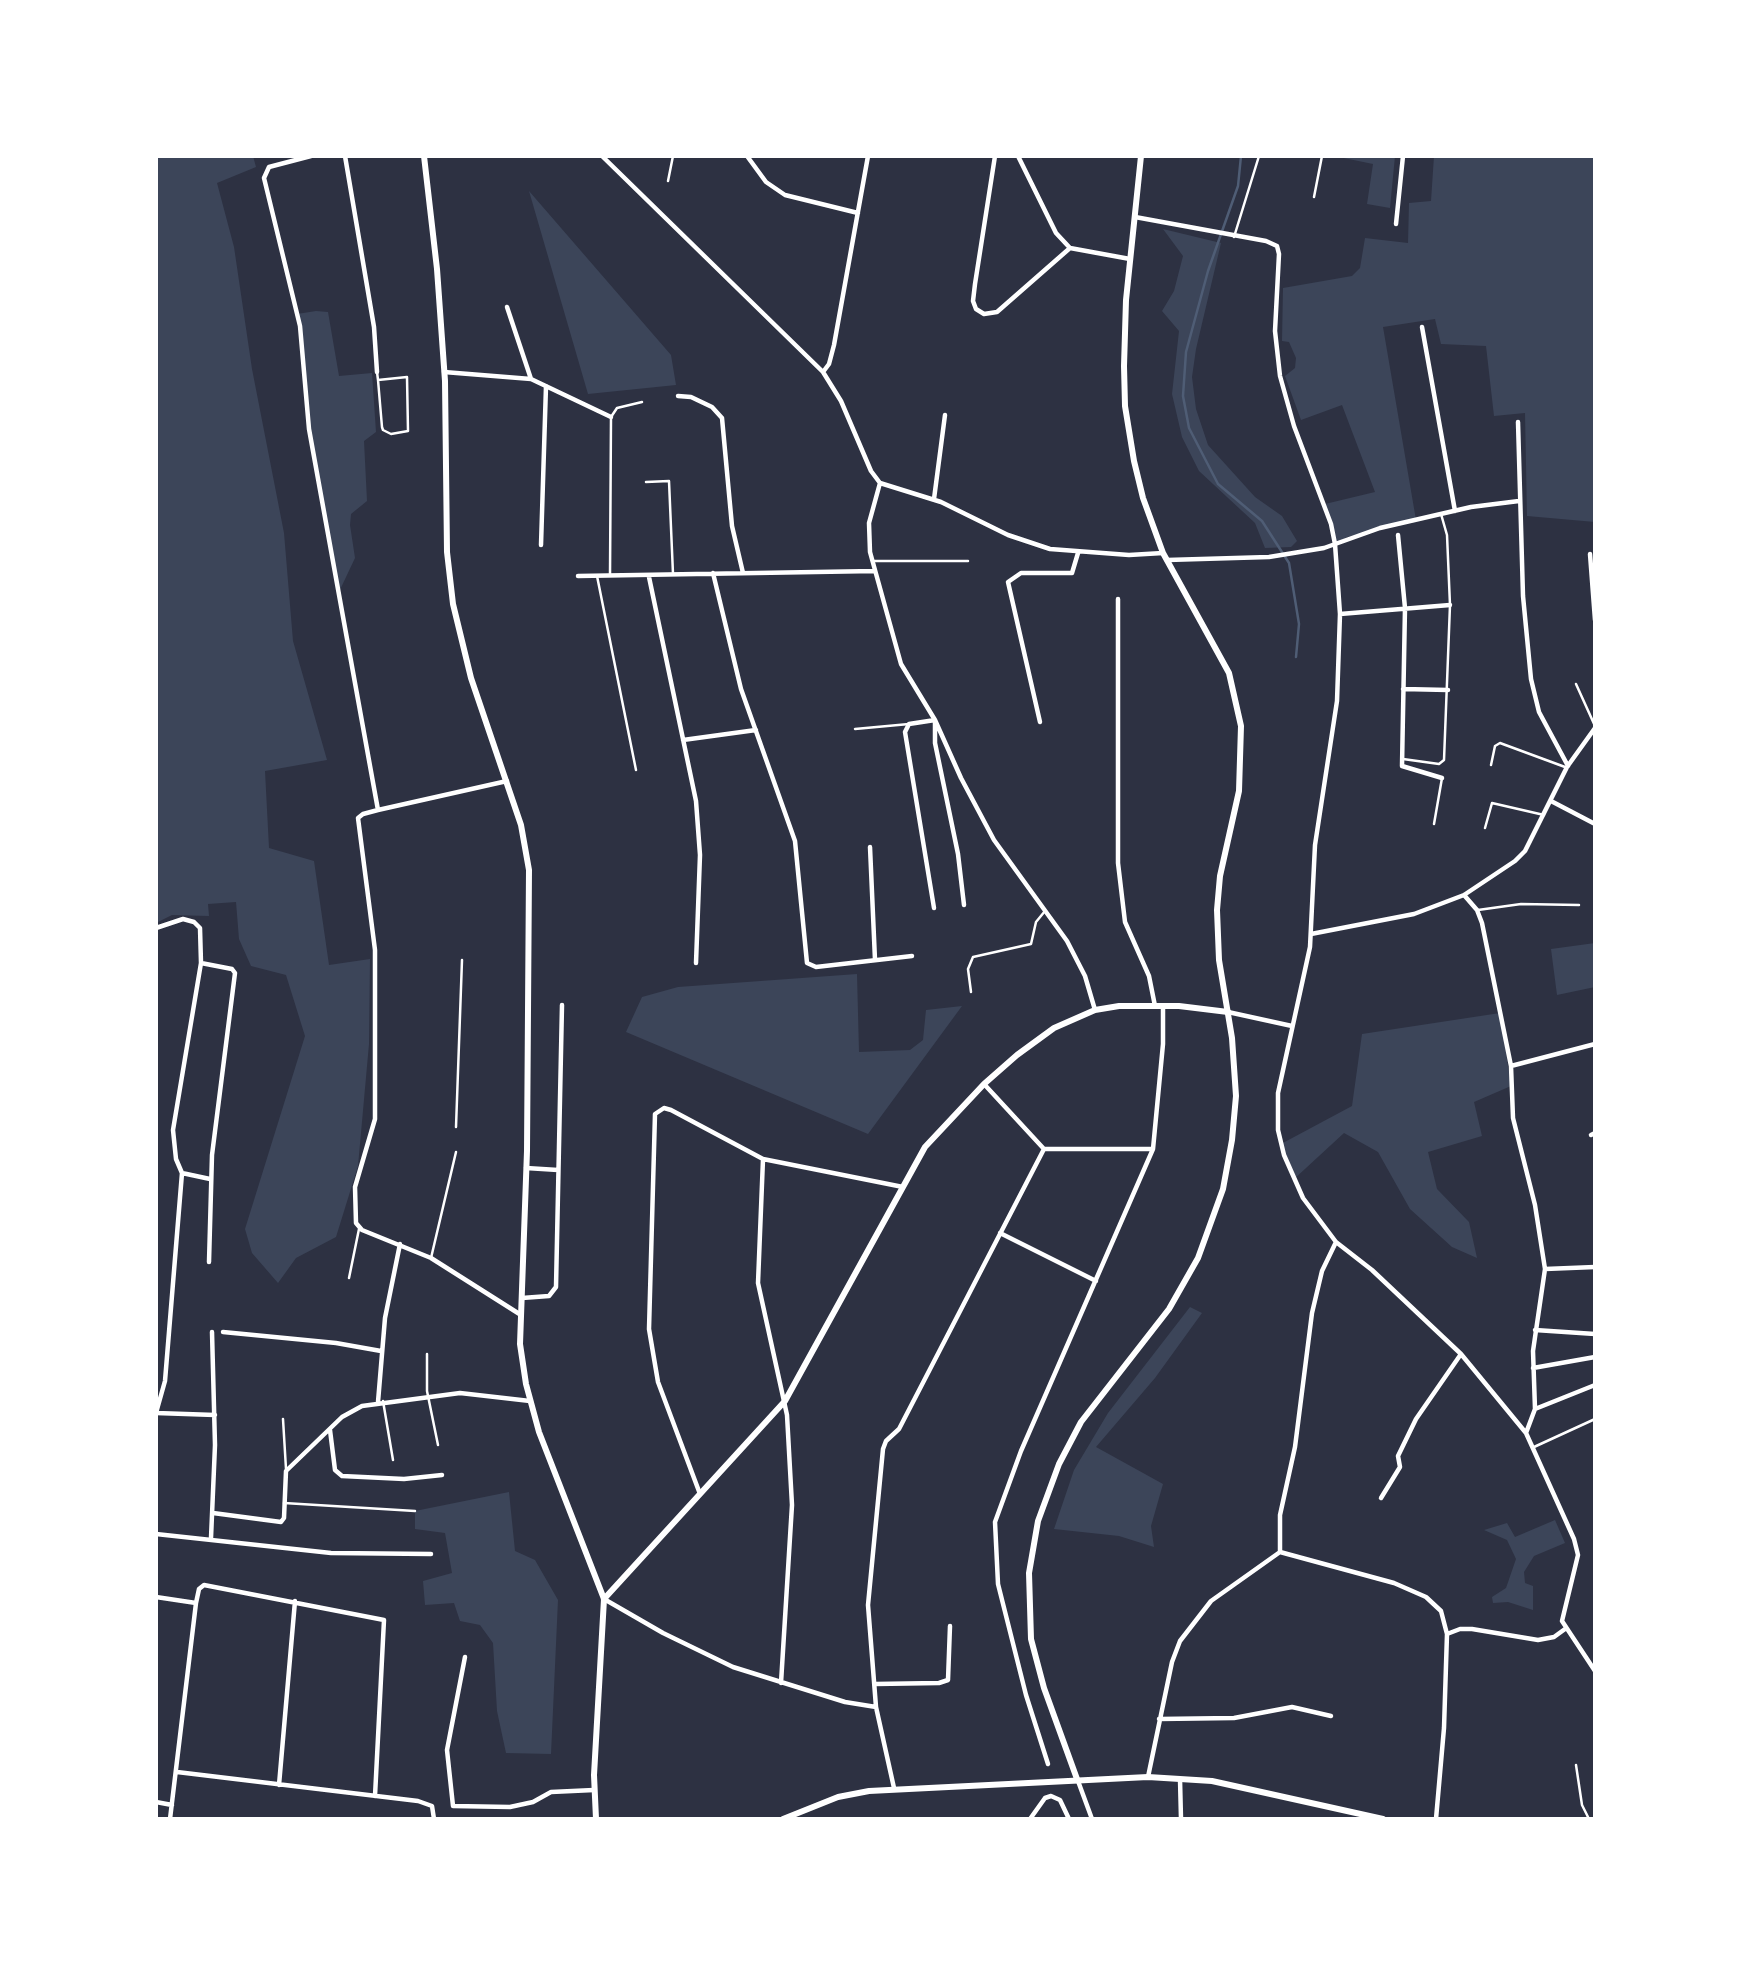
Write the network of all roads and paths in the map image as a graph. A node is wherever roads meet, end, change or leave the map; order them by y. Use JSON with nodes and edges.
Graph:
{"nodes":[{"id":1,"x":311,"y":156,"type":"edge"},
{"id":2,"x":345,"y":156,"type":"edge"},
{"id":3,"x":424,"y":156,"type":"edge"},
{"id":4,"x":602,"y":156,"type":"edge"},
{"id":5,"x":673,"y":156,"type":"edge"},
{"id":6,"x":747,"y":156,"type":"edge"},
{"id":7,"x":868,"y":156,"type":"edge"},
{"id":8,"x":995,"y":156,"type":"edge"},
{"id":9,"x":1018,"y":156,"type":"edge"},
{"id":10,"x":1141,"y":156,"type":"edge"},
{"id":11,"x":1259,"y":156,"type":"edge"},
{"id":12,"x":1321,"y":156,"type":"edge"},
{"id":13,"x":1403,"y":156,"type":"edge"},
{"id":14,"x":668,"y":181,"type":"dead end"},
{"id":15,"x":1314,"y":197,"type":"dead end"},
{"id":16,"x":858,"y":213,"type":"junction"},
{"id":17,"x":1135,"y":217,"type":"junction"},
{"id":18,"x":1396,"y":225,"type":"dead end"},
{"id":19,"x":1234,"y":237,"type":"junction"},
{"id":20,"x":1070,"y":248,"type":"junction"},
{"id":21,"x":1130,"y":259,"type":"junction"},
{"id":22,"x":507,"y":307,"type":"dead end"},
{"id":23,"x":1422,"y":327,"type":"dead end"},
{"id":24,"x":377,"y":372,"type":"joint"},
{"id":25,"x":444,"y":372,"type":"junction"},
{"id":26,"x":823,"y":372,"type":"junction"},
{"id":27,"x":531,"y":379,"type":"junction"},
{"id":28,"x":378,"y":380,"type":"junction"},
{"id":29,"x":546,"y":386,"type":"junction"},
{"id":30,"x":678,"y":396,"type":"dead end"},
{"id":31,"x":642,"y":402,"type":"dead end"},
{"id":32,"x":945,"y":415,"type":"dead end"},
{"id":33,"x":611,"y":417,"type":"junction"},
{"id":34,"x":1518,"y":422,"type":"dead end"},
{"id":35,"x":646,"y":482,"type":"dead end"},
{"id":36,"x":880,"y":483,"type":"junction"},
{"id":37,"x":934,"y":499,"type":"junction"},
{"id":38,"x":1519,"y":501,"type":"junction"},
{"id":39,"x":1455,"y":511,"type":"junction"},
{"id":40,"x":1441,"y":514,"type":"junction"},
{"id":41,"x":1398,"y":535,"type":"dead end"},
{"id":42,"x":1335,"y":544,"type":"junction"},
{"id":43,"x":541,"y":545,"type":"dead end"},
{"id":44,"x":1078,"y":553,"type":"junction"},
{"id":45,"x":1590,"y":554,"type":"dead end"},
{"id":46,"x":1165,"y":557,"type":"junction"},
{"id":47,"x":873,"y":561,"type":"junction"},
{"id":48,"x":968,"y":561,"type":"dead end"},
{"id":49,"x":875,"y":571,"type":"junction"},
{"id":50,"x":713,"y":573,"type":"junction"},
{"id":51,"x":743,"y":573,"type":"junction"},
{"id":52,"x":610,"y":575,"type":"junction"},
{"id":53,"x":673,"y":575,"type":"junction"},
{"id":54,"x":578,"y":576,"type":"dead end"},
{"id":55,"x":597,"y":576,"type":"junction"},
{"id":56,"x":649,"y":577,"type":"junction"},
{"id":57,"x":1118,"y":599,"type":"dead end"},
{"id":58,"x":1450,"y":605,"type":"junction"},
{"id":59,"x":1405,"y":608,"type":"junction"},
{"id":60,"x":1340,"y":614,"type":"junction"},
{"id":61,"x":1595,"y":620,"type":"edge"},
{"id":62,"x":1576,"y":684,"type":"dead end"},
{"id":63,"x":1403,"y":689,"type":"junction"},
{"id":64,"x":1448,"y":690,"type":"junction"},
{"id":65,"x":935,"y":720,"type":"junction"},
{"id":66,"x":1040,"y":722,"type":"dead end"},
{"id":67,"x":909,"y":724,"type":"junction"},
{"id":68,"x":1595,"y":727,"type":"edge"},
{"id":69,"x":855,"y":729,"type":"dead end"},
{"id":70,"x":756,"y":730,"type":"junction"},
{"id":71,"x":683,"y":740,"type":"junction"},
{"id":72,"x":1402,"y":759,"type":"junction"},
{"id":73,"x":1491,"y":765,"type":"dead end"},
{"id":74,"x":1568,"y":766,"type":"junction"},
{"id":75,"x":636,"y":770,"type":"dead end"},
{"id":76,"x":1442,"y":778,"type":"joint"},
{"id":77,"x":508,"y":781,"type":"junction"},
{"id":78,"x":1551,"y":801,"type":"junction"},
{"id":79,"x":378,"y":810,"type":"junction"},
{"id":80,"x":1544,"y":815,"type":"junction"},
{"id":81,"x":1434,"y":824,"type":"dead end"},
{"id":82,"x":1595,"y":824,"type":"edge"},
{"id":83,"x":1485,"y":828,"type":"dead end"},
{"id":84,"x":870,"y":847,"type":"dead end"},
{"id":85,"x":1464,"y":895,"type":"junction"},
{"id":86,"x":964,"y":905,"type":"dead end"},
{"id":87,"x":1579,"y":905,"type":"dead end"},
{"id":88,"x":934,"y":908,"type":"dead end"},
{"id":89,"x":1477,"y":910,"type":"junction"},
{"id":90,"x":1045,"y":911,"type":"junction"},
{"id":91,"x":156,"y":928,"type":"edge"},
{"id":92,"x":1311,"y":934,"type":"junction"},
{"id":93,"x":912,"y":956,"type":"dead end"},
{"id":94,"x":462,"y":960,"type":"dead end"},
{"id":95,"x":875,"y":960,"type":"junction"},
{"id":96,"x":201,"y":963,"type":"junction"},
{"id":97,"x":696,"y":963,"type":"dead end"},
{"id":98,"x":971,"y":992,"type":"dead end"},
{"id":99,"x":562,"y":1005,"type":"dead end"},
{"id":100,"x":1159,"y":1006,"type":"junction"},
{"id":101,"x":1096,"y":1010,"type":"junction"},
{"id":102,"x":1228,"y":1012,"type":"junction"},
{"id":103,"x":1292,"y":1026,"type":"junction"},
{"id":104,"x":1595,"y":1044,"type":"edge"},
{"id":105,"x":1511,"y":1066,"type":"junction"},
{"id":106,"x":984,"y":1084,"type":"junction"},
{"id":107,"x":456,"y":1127,"type":"dead end"},
{"id":108,"x":1044,"y":1149,"type":"junction"},
{"id":109,"x":1153,"y":1149,"type":"junction"},
{"id":110,"x":456,"y":1152,"type":"dead end"},
{"id":111,"x":763,"y":1159,"type":"junction"},
{"id":112,"x":526,"y":1168,"type":"junction"},
{"id":113,"x":558,"y":1170,"type":"junction"},
{"id":114,"x":182,"y":1172,"type":"junction"},
{"id":115,"x":210,"y":1179,"type":"junction"},
{"id":116,"x":903,"y":1187,"type":"junction"},
{"id":117,"x":359,"y":1229,"type":"junction"},
{"id":118,"x":1000,"y":1233,"type":"junction"},
{"id":119,"x":1336,"y":1242,"type":"junction"},
{"id":120,"x":400,"y":1244,"type":"junction"},
{"id":121,"x":431,"y":1258,"type":"junction"},
{"id":122,"x":209,"y":1262,"type":"dead end"},
{"id":123,"x":1595,"y":1267,"type":"edge"},
{"id":124,"x":1545,"y":1269,"type":"junction"},
{"id":125,"x":349,"y":1278,"type":"dead end"},
{"id":126,"x":1096,"y":1281,"type":"junction"},
{"id":127,"x":522,"y":1298,"type":"junction"},
{"id":128,"x":521,"y":1315,"type":"junction"},
{"id":129,"x":1535,"y":1330,"type":"junction"},
{"id":130,"x":212,"y":1332,"type":"dead end"},
{"id":131,"x":223,"y":1332,"type":"dead end"},
{"id":132,"x":1595,"y":1334,"type":"edge"},
{"id":133,"x":381,"y":1351,"type":"junction"},
{"id":134,"x":427,"y":1354,"type":"dead end"},
{"id":135,"x":1461,"y":1354,"type":"junction"},
{"id":136,"x":1595,"y":1357,"type":"edge"},
{"id":137,"x":1533,"y":1368,"type":"junction"},
{"id":138,"x":1595,"y":1385,"type":"edge"},
{"id":139,"x":428,"y":1396,"type":"junction"},
{"id":140,"x":381,"y":1401,"type":"junction"},
{"id":141,"x":530,"y":1401,"type":"junction"},
{"id":142,"x":785,"y":1401,"type":"junction"},
{"id":143,"x":1535,"y":1409,"type":"junction"},
{"id":144,"x":215,"y":1415,"type":"junction"},
{"id":145,"x":283,"y":1419,"type":"dead end"},
{"id":146,"x":1595,"y":1419,"type":"edge"},
{"id":147,"x":330,"y":1429,"type":"junction"},
{"id":148,"x":1526,"y":1433,"type":"junction"},
{"id":149,"x":438,"y":1445,"type":"dead end"},
{"id":150,"x":1534,"y":1447,"type":"junction"},
{"id":151,"x":393,"y":1460,"type":"dead end"},
{"id":152,"x":286,"y":1471,"type":"junction"},
{"id":153,"x":442,"y":1475,"type":"dead end"},
{"id":154,"x":700,"y":1495,"type":"junction"},
{"id":155,"x":1381,"y":1498,"type":"dead end"},
{"id":156,"x":284,"y":1503,"type":"junction"},
{"id":157,"x":415,"y":1511,"type":"dead end"},
{"id":158,"x":213,"y":1513,"type":"junction"},
{"id":159,"x":156,"y":1534,"type":"edge"},
{"id":160,"x":211,"y":1538,"type":"junction"},
{"id":161,"x":1280,"y":1552,"type":"junction"},
{"id":162,"x":431,"y":1554,"type":"dead end"},
{"id":163,"x":156,"y":1597,"type":"edge"},
{"id":164,"x":604,"y":1599,"type":"junction"},
{"id":165,"x":295,"y":1601,"type":"junction"},
{"id":166,"x":196,"y":1603,"type":"junction"},
{"id":167,"x":950,"y":1626,"type":"dead end"},
{"id":168,"x":1565,"y":1629,"type":"junction"},
{"id":169,"x":1447,"y":1634,"type":"junction"},
{"id":170,"x":465,"y":1657,"type":"dead end"},
{"id":171,"x":1595,"y":1671,"type":"edge"},
{"id":172,"x":781,"y":1683,"type":"junction"},
{"id":173,"x":874,"y":1684,"type":"junction"},
{"id":174,"x":876,"y":1707,"type":"junction"},
{"id":175,"x":1331,"y":1716,"type":"dead end"},
{"id":176,"x":1159,"y":1719,"type":"junction"},
{"id":177,"x":1048,"y":1764,"type":"dead end"},
{"id":178,"x":1576,"y":1765,"type":"dead end"},
{"id":179,"x":177,"y":1772,"type":"junction"},
{"id":180,"x":1148,"y":1777,"type":"junction"},
{"id":181,"x":1077,"y":1779,"type":"junction"},
{"id":182,"x":1181,"y":1779,"type":"junction"},
{"id":183,"x":279,"y":1785,"type":"junction"},
{"id":184,"x":894,"y":1788,"type":"junction"},
{"id":185,"x":594,"y":1790,"type":"junction"},
{"id":186,"x":375,"y":1796,"type":"junction"},
{"id":187,"x":156,"y":1802,"type":"edge"},
{"id":188,"x":172,"y":1805,"type":"junction"},
{"id":189,"x":170,"y":1819,"type":"edge"},
{"id":190,"x":435,"y":1819,"type":"edge"},
{"id":191,"x":596,"y":1819,"type":"edge"},
{"id":192,"x":784,"y":1819,"type":"edge"},
{"id":193,"x":1030,"y":1819,"type":"edge"},
{"id":194,"x":1069,"y":1819,"type":"edge"},
{"id":195,"x":1092,"y":1819,"type":"edge"},
{"id":196,"x":1181,"y":1819,"type":"edge"},
{"id":197,"x":1383,"y":1819,"type":"edge"},
{"id":198,"x":1436,"y":1819,"type":"edge"},
{"id":199,"x":1589,"y":1819,"type":"edge"}],
"edges":[{"from":1,"to":79,"type":"street"},
{"from":2,"to":24,"type":"street"},
{"from":3,"to":25,"type":"main road"},
{"from":4,"to":26,"type":"street"},
{"from":5,"to":14,"type":"lane"},
{"from":6,"to":16,"type":"street"},
{"from":7,"to":16,"type":"street"},
{"from":8,"to":20,"type":"street"},
{"from":9,"to":20,"type":"street"},
{"from":10,"to":17,"type":"main road"},
{"from":11,"to":19,"type":"lane"},
{"from":12,"to":15,"type":"lane"},
{"from":13,"to":18,"type":"street"},
{"from":16,"to":26,"type":"street"},
{"from":17,"to":19,"type":"street"},
{"from":17,"to":21,"type":"main road"},
{"from":19,"to":42,"type":"street"},
{"from":20,"to":21,"type":"street"},
{"from":21,"to":46,"type":"main road"},
{"from":22,"to":27,"type":"street"},
{"from":23,"to":39,"type":"street"},
{"from":24,"to":28,"type":"lane"},
{"from":25,"to":27,"type":"street"},
{"from":25,"to":77,"type":"main road"},
{"from":26,"to":36,"type":"street"},
{"from":27,"to":29,"type":"street"},
{"from":28,"to":28,"type":"lane"},
{"from":29,"to":33,"type":"street"},
{"from":29,"to":43,"type":"street"},
{"from":30,"to":51,"type":"street"},
{"from":31,"to":33,"type":"lane"},
{"from":32,"to":37,"type":"street"},
{"from":33,"to":52,"type":"lane"},
{"from":34,"to":38,"type":"street"},
{"from":35,"to":53,"type":"lane"},
{"from":36,"to":37,"type":"street"},
{"from":36,"to":47,"type":"street"},
{"from":37,"to":44,"type":"street"},
{"from":38,"to":39,"type":"street"},
{"from":38,"to":74,"type":"street"},
{"from":39,"to":40,"type":"street"},
{"from":40,"to":42,"type":"street"},
{"from":40,"to":58,"type":"lane"},
{"from":41,"to":59,"type":"street"},
{"from":42,"to":46,"type":"street"},
{"from":42,"to":60,"type":"street"},
{"from":44,"to":46,"type":"street"},
{"from":44,"to":66,"type":"street"},
{"from":45,"to":61,"type":"street"},
{"from":46,"to":102,"type":"main road"},
{"from":47,"to":48,"type":"lane"},
{"from":47,"to":49,"type":"street"},
{"from":49,"to":51,"type":"street"},
{"from":49,"to":65,"type":"street"},
{"from":50,"to":51,"type":"street"},
{"from":50,"to":53,"type":"street"},
{"from":50,"to":70,"type":"street"},
{"from":52,"to":55,"type":"street"},
{"from":52,"to":56,"type":"street"},
{"from":53,"to":56,"type":"street"},
{"from":54,"to":55,"type":"street"},
{"from":55,"to":75,"type":"lane"},
{"from":56,"to":71,"type":"street"},
{"from":57,"to":100,"type":"street"},
{"from":58,"to":59,"type":"street"},
{"from":58,"to":64,"type":"lane"},
{"from":59,"to":60,"type":"street"},
{"from":59,"to":63,"type":"street"},
{"from":60,"to":92,"type":"street"},
{"from":62,"to":68,"type":"lane"},
{"from":63,"to":64,"type":"street"},
{"from":63,"to":72,"type":"street"},
{"from":64,"to":72,"type":"lane"},
{"from":65,"to":67,"type":"street"},
{"from":65,"to":86,"type":"street"},
{"from":65,"to":90,"type":"street"},
{"from":67,"to":69,"type":"lane"},
{"from":67,"to":88,"type":"street"},
{"from":68,"to":74,"type":"street"},
{"from":70,"to":71,"type":"street"},
{"from":70,"to":95,"type":"street"},
{"from":71,"to":97,"type":"street"},
{"from":72,"to":76,"type":"street"},
{"from":73,"to":74,"type":"lane"},
{"from":74,"to":78,"type":"street"},
{"from":76,"to":81,"type":"lane"},
{"from":77,"to":79,"type":"street"},
{"from":77,"to":112,"type":"main road"},
{"from":78,"to":80,"type":"street"},
{"from":78,"to":82,"type":"street"},
{"from":79,"to":117,"type":"street"},
{"from":80,"to":83,"type":"lane"},
{"from":80,"to":85,"type":"street"},
{"from":84,"to":95,"type":"street"},
{"from":85,"to":89,"type":"street"},
{"from":85,"to":92,"type":"street"},
{"from":87,"to":89,"type":"lane"},
{"from":89,"to":105,"type":"street"},
{"from":90,"to":98,"type":"lane"},
{"from":90,"to":101,"type":"street"},
{"from":91,"to":96,"type":"street"},
{"from":92,"to":103,"type":"street"},
{"from":93,"to":95,"type":"street"},
{"from":94,"to":107,"type":"lane"},
{"from":96,"to":114,"type":"street"},
{"from":96,"to":115,"type":"street"},
{"from":99,"to":113,"type":"street"},
{"from":100,"to":101,"type":"main road"},
{"from":100,"to":102,"type":"main road"},
{"from":100,"to":109,"type":"street"},
{"from":101,"to":106,"type":"main road"},
{"from":102,"to":103,"type":"street"},
{"from":102,"to":181,"type":"main road"},
{"from":103,"to":119,"type":"street"},
{"from":104,"to":105,"type":"street"},
{"from":105,"to":124,"type":"street"},
{"from":106,"to":108,"type":"street"},
{"from":106,"to":116,"type":"main road"},
{"from":108,"to":109,"type":"street"},
{"from":108,"to":118,"type":"street"},
{"from":109,"to":126,"type":"street"},
{"from":110,"to":121,"type":"lane"},
{"from":111,"to":116,"type":"street"},
{"from":111,"to":142,"type":"street"},
{"from":111,"to":154,"type":"street"},
{"from":112,"to":113,"type":"street"},
{"from":112,"to":127,"type":"main road"},
{"from":113,"to":127,"type":"street"},
{"from":114,"to":115,"type":"street"},
{"from":114,"to":144,"type":"street"},
{"from":115,"to":122,"type":"street"},
{"from":116,"to":142,"type":"main road"},
{"from":117,"to":120,"type":"street"},
{"from":117,"to":125,"type":"lane"},
{"from":118,"to":126,"type":"street"},
{"from":118,"to":173,"type":"street"},
{"from":119,"to":135,"type":"street"},
{"from":119,"to":161,"type":"street"},
{"from":120,"to":121,"type":"street"},
{"from":120,"to":133,"type":"street"},
{"from":121,"to":128,"type":"street"},
{"from":123,"to":124,"type":"street"},
{"from":124,"to":129,"type":"street"},
{"from":126,"to":177,"type":"street"},
{"from":127,"to":128,"type":"main road"},
{"from":128,"to":141,"type":"main road"},
{"from":129,"to":132,"type":"street"},
{"from":129,"to":137,"type":"street"},
{"from":130,"to":144,"type":"street"},
{"from":131,"to":133,"type":"street"},
{"from":133,"to":140,"type":"street"},
{"from":134,"to":139,"type":"lane"},
{"from":135,"to":148,"type":"street"},
{"from":135,"to":155,"type":"street"},
{"from":136,"to":137,"type":"street"},
{"from":137,"to":143,"type":"street"},
{"from":138,"to":143,"type":"street"},
{"from":139,"to":140,"type":"street"},
{"from":139,"to":141,"type":"street"},
{"from":139,"to":149,"type":"lane"},
{"from":140,"to":147,"type":"street"},
{"from":140,"to":151,"type":"lane"},
{"from":141,"to":164,"type":"main road"},
{"from":142,"to":154,"type":"main road"},
{"from":142,"to":172,"type":"street"},
{"from":143,"to":148,"type":"street"},
{"from":144,"to":158,"type":"street"},
{"from":145,"to":152,"type":"lane"},
{"from":146,"to":150,"type":"lane"},
{"from":147,"to":152,"type":"street"},
{"from":147,"to":153,"type":"street"},
{"from":148,"to":150,"type":"street"},
{"from":150,"to":168,"type":"street"},
{"from":152,"to":156,"type":"street"},
{"from":154,"to":164,"type":"main road"},
{"from":156,"to":157,"type":"lane"},
{"from":156,"to":158,"type":"street"},
{"from":158,"to":160,"type":"street"},
{"from":159,"to":160,"type":"street"},
{"from":160,"to":162,"type":"street"},
{"from":161,"to":169,"type":"street"},
{"from":161,"to":176,"type":"street"},
{"from":163,"to":166,"type":"street"},
{"from":164,"to":172,"type":"street"},
{"from":164,"to":185,"type":"main road"},
{"from":165,"to":166,"type":"street"},
{"from":165,"to":183,"type":"street"},
{"from":165,"to":186,"type":"street"},
{"from":166,"to":179,"type":"street"},
{"from":167,"to":173,"type":"street"},
{"from":168,"to":169,"type":"street"},
{"from":168,"to":171,"type":"street"},
{"from":169,"to":198,"type":"street"},
{"from":170,"to":185,"type":"street"},
{"from":172,"to":174,"type":"street"},
{"from":173,"to":174,"type":"street"},
{"from":174,"to":184,"type":"street"},
{"from":175,"to":176,"type":"street"},
{"from":176,"to":180,"type":"street"},
{"from":178,"to":199,"type":"lane"},
{"from":179,"to":183,"type":"street"},
{"from":179,"to":188,"type":"street"},
{"from":180,"to":181,"type":"main road"},
{"from":180,"to":182,"type":"main road"},
{"from":181,"to":184,"type":"main road"},
{"from":181,"to":195,"type":"street"},
{"from":182,"to":196,"type":"street"},
{"from":182,"to":197,"type":"main road"},
{"from":183,"to":186,"type":"street"},
{"from":184,"to":192,"type":"main road"},
{"from":185,"to":191,"type":"main road"},
{"from":186,"to":190,"type":"street"},
{"from":187,"to":188,"type":"street"},
{"from":188,"to":189,"type":"street"},
{"from":193,"to":194,"type":"street"}]}
